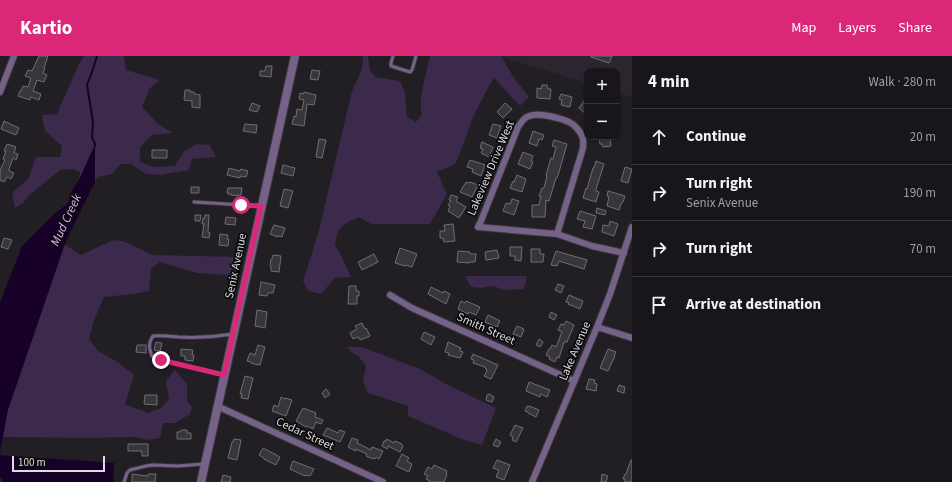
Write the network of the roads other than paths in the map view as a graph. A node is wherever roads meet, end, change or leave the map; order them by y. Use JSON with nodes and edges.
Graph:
{"nodes":[{"id":1,"x":14,"y":56,"type":"edge"},
{"id":2,"x":295,"y":56,"type":"edge"},
{"id":3,"x":393,"y":56,"type":"edge"},
{"id":4,"x":416,"y":56,"type":"edge"},
{"id":5,"x":0,"y":92,"type":"edge"},
{"id":6,"x":194,"y":202,"type":"dead end"},
{"id":7,"x":261,"y":206,"type":"junction"},
{"id":8,"x":632,"y":227,"type":"edge"},
{"id":9,"x":557,"y":234,"type":"junction"},
{"id":10,"x":624,"y":252,"type":"junction"},
{"id":11,"x":390,"y":296,"type":"dead end"},
{"id":12,"x":597,"y":327,"type":"junction"},
{"id":13,"x":233,"y":334,"type":"junction"},
{"id":14,"x":632,"y":338,"type":"edge"},
{"id":15,"x":224,"y":375,"type":"junction"},
{"id":16,"x":574,"y":380,"type":"junction"},
{"id":17,"x":217,"y":406,"type":"junction"},
{"id":18,"x":205,"y":464,"type":"junction"},
{"id":19,"x":372,"y":480,"type":"edge"},
{"id":20,"x":124,"y":482,"type":"edge"},
{"id":21,"x":201,"y":482,"type":"edge"},
{"id":22,"x":383,"y":482,"type":"edge"},
{"id":23,"x":532,"y":482,"type":"edge"}],
"edges":[{"from":1,"to":5,"type":"street"},
{"from":2,"to":7,"type":"street","name":"Senix Avenue"},
{"from":3,"to":4,"type":"lane"},
{"from":6,"to":7,"type":"lane"},
{"from":7,"to":13,"type":"street","name":"Senix Avenue"},
{"from":8,"to":10,"type":"street","name":"Lake Avenue"},
{"from":9,"to":9,"type":"street","name":"Lakeview Drive West"},
{"from":9,"to":10,"type":"street"},
{"from":10,"to":12,"type":"street","name":"Lake Avenue"},
{"from":11,"to":16,"type":"street","name":"Smith Street"},
{"from":12,"to":14,"type":"street"},
{"from":12,"to":16,"type":"street","name":"Lake Avenue"},
{"from":13,"to":15,"type":"street","name":"Senix Avenue"},
{"from":13,"to":15,"type":"lane"},
{"from":15,"to":17,"type":"street","name":"Senix Avenue"},
{"from":16,"to":23,"type":"street","name":"Lake Avenue"},
{"from":17,"to":18,"type":"street","name":"Senix Avenue"},
{"from":17,"to":19,"type":"street","name":"Cedar Street"},
{"from":18,"to":20,"type":"lane"},
{"from":18,"to":21,"type":"street","name":"Senix Avenue"},
{"from":19,"to":22,"type":"street","name":"Cedar Street"}]}
